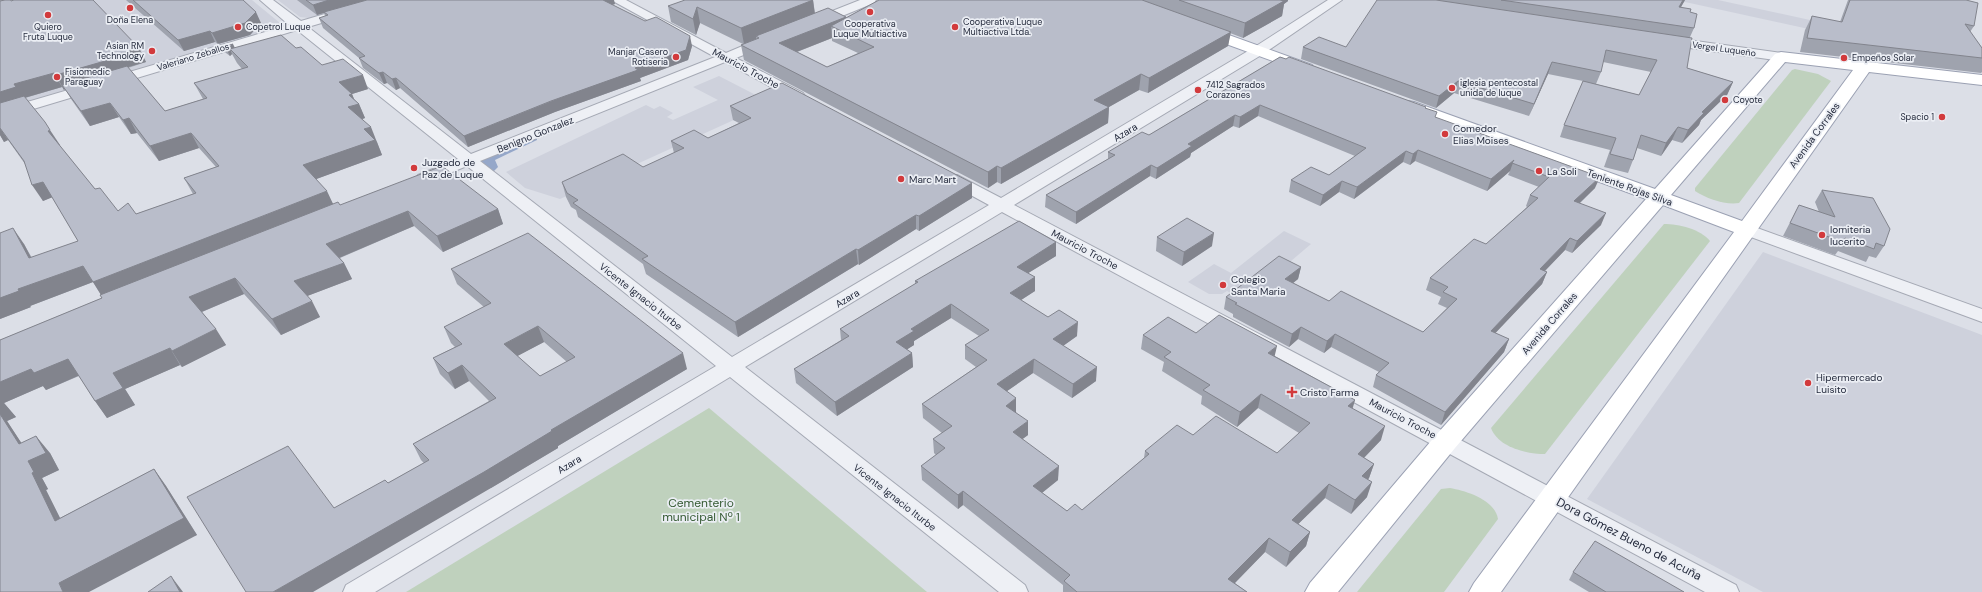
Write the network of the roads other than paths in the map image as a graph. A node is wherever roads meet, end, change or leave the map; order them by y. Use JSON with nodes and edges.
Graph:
{"nodes":[{"id":1,"x":266,"y":0,"type":"edge"},
{"id":2,"x":386,"y":0,"type":"edge"},
{"id":3,"x":617,"y":0,"type":"edge"},
{"id":4,"x":870,"y":0,"type":"edge"},
{"id":5,"x":1336,"y":0,"type":"edge"},
{"id":6,"x":1186,"y":24,"type":"edge"},
{"id":7,"x":298,"y":26,"type":"junction"},
{"id":8,"x":805,"y":26,"type":"edge"},
{"id":9,"x":776,"y":38,"type":"edge"},
{"id":10,"x":1654,"y":39,"type":"edge"},
{"id":11,"x":1258,"y":51,"type":"junction"},
{"id":12,"x":1781,"y":57,"type":"junction"},
{"id":13,"x":726,"y":58,"type":"junction"},
{"id":14,"x":1864,"y":67,"type":"junction"},
{"id":15,"x":1318,"y":73,"type":"edge"},
{"id":16,"x":1982,"y":80,"type":"edge"},
{"id":17,"x":1392,"y":100,"type":"edge"},
{"id":18,"x":809,"y":102,"type":"edge"},
{"id":19,"x":0,"y":115,"type":"edge"},
{"id":20,"x":469,"y":160,"type":"junction"},
{"id":21,"x":940,"y":172,"type":"edge"},
{"id":22,"x":410,"y":184,"type":"edge"},
{"id":23,"x":1658,"y":197,"type":"junction"},
{"id":24,"x":1003,"y":205,"type":"junction"},
{"id":25,"x":1746,"y":229,"type":"junction"},
{"id":26,"x":1982,"y":316,"type":"edge"},
{"id":27,"x":731,"y":367,"type":"junction"},
{"id":28,"x":1446,"y":441,"type":"junction"},
{"id":29,"x":1553,"y":497,"type":"junction"},
{"id":30,"x":355,"y":592,"type":"edge"},
{"id":31,"x":1016,"y":592,"type":"edge"},
{"id":32,"x":1320,"y":592,"type":"edge"},
{"id":33,"x":1484,"y":592,"type":"edge"},
{"id":34,"x":1727,"y":592,"type":"edge"}],
"edges":[{"from":1,"to":7,"type":"street","name":"Vicente Ignacio Iturbe"},
{"from":2,"to":7,"type":"street","name":"Valeriano Zeballos"},
{"from":3,"to":13,"type":"street","name":"Mauricio Troche"},
{"from":4,"to":8,"type":"street"},
{"from":5,"to":11,"type":"street","name":"Azara"},
{"from":6,"to":11,"type":"main road"},
{"from":7,"to":19,"type":"street","name":"Valeriano Zeballos"},
{"from":7,"to":20,"type":"street","name":"Vicente Ignacio Iturbe"},
{"from":9,"to":13,"type":"street","name":"Benigno Gonzalez"},
{"from":10,"to":12,"type":"street","name":"Vergel Luqueño"},
{"from":11,"to":15,"type":"main road"},
{"from":11,"to":24,"type":"street","name":"Azara"},
{"from":12,"to":14,"type":"main road","name":"Vergel Luqueño"},
{"from":12,"to":23,"type":"main road","name":"Avenida Corrales"},
{"from":13,"to":18,"type":"street","name":"Mauricio Troche"},
{"from":13,"to":20,"type":"street","name":"Benigno Gonzalez"},
{"from":14,"to":16,"type":"main road","name":"Vergel Luqueño"},
{"from":14,"to":25,"type":"main road","name":"Avenida Corrales"},
{"from":17,"to":23,"type":"main road","name":"Teniente Rojas Silva"},
{"from":20,"to":22,"type":"street","name":"Benigno Gonzalez"},
{"from":20,"to":27,"type":"street","name":"Vicente Ignacio Iturbe"},
{"from":21,"to":24,"type":"street","name":"Mauricio Troche"},
{"from":23,"to":25,"type":"main road","name":"Teniente Rojas Silva"},
{"from":23,"to":28,"type":"main road","name":"Avenida Corrales"},
{"from":24,"to":27,"type":"street","name":"Azara"},
{"from":24,"to":28,"type":"street","name":"Mauricio Troche"},
{"from":25,"to":26,"type":"street","name":"Teniente Rojas Silva"},
{"from":25,"to":29,"type":"main road","name":"Avenida Corrales"},
{"from":27,"to":30,"type":"street","name":"Azara"},
{"from":27,"to":31,"type":"street","name":"Vicente Ignacio Iturbe"},
{"from":28,"to":29,"type":"street","name":"Mauricio Troche"},
{"from":28,"to":32,"type":"main road","name":"Avenida Corrales"},
{"from":29,"to":33,"type":"main road","name":"Avenida Corrales"},
{"from":29,"to":34,"type":"street","name":"Dora Gómez Bueno de Acuña"}]}
